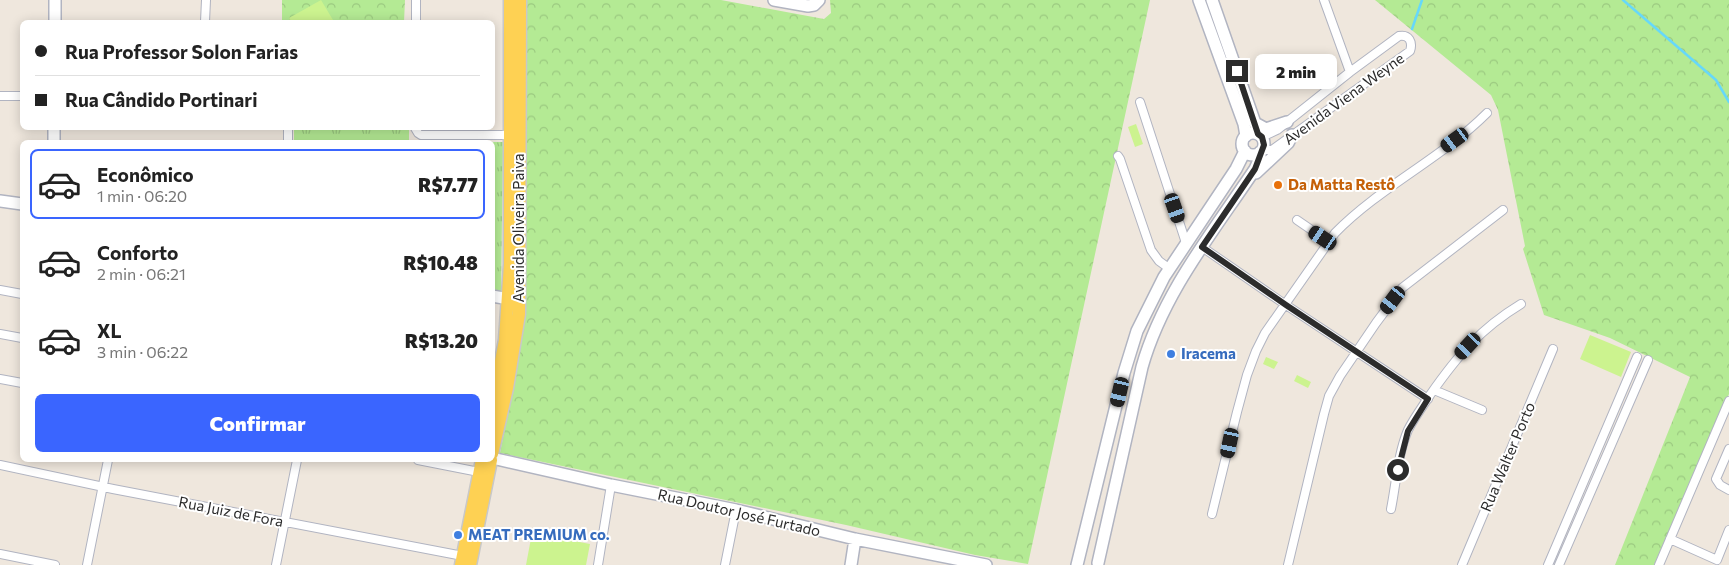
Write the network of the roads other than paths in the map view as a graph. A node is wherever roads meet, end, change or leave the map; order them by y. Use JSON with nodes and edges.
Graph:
{"nodes":[{"id":1,"x":54,"y":0,"type":"edge"},
{"id":2,"x":206,"y":0,"type":"edge"},
{"id":3,"x":416,"y":0,"type":"edge"},
{"id":4,"x":510,"y":0,"type":"edge"},
{"id":5,"x":520,"y":0,"type":"edge"},
{"id":6,"x":774,"y":0,"type":"edge"},
{"id":7,"x":819,"y":0,"type":"edge"},
{"id":8,"x":1199,"y":0,"type":"edge"},
{"id":9,"x":1212,"y":0,"type":"edge"},
{"id":10,"x":1324,"y":0,"type":"edge"},
{"id":11,"x":54,"y":20,"type":"edge"},
{"id":12,"x":205,"y":20,"type":"edge"},
{"id":13,"x":416,"y":20,"type":"edge"},
{"id":14,"x":1219,"y":38,"type":"junction"},
{"id":15,"x":1350,"y":72,"type":"junction"},
{"id":16,"x":0,"y":96,"type":"edge"},
{"id":17,"x":20,"y":96,"type":"edge"},
{"id":18,"x":1140,"y":102,"type":"dead end"},
{"id":19,"x":1487,"y":113,"type":"dead end"},
{"id":20,"x":1287,"y":122,"type":"joint"},
{"id":21,"x":416,"y":130,"type":"edge"},
{"id":22,"x":1258,"y":131,"type":"junction"},
{"id":23,"x":510,"y":135,"type":"junction"},
{"id":24,"x":1292,"y":135,"type":"junction"},
{"id":25,"x":1246,"y":136,"type":"junction"},
{"id":26,"x":1245,"y":151,"type":"junction"},
{"id":27,"x":1261,"y":151,"type":"junction"},
{"id":28,"x":1118,"y":156,"type":"dead end"},
{"id":29,"x":1248,"y":178,"type":"junction"},
{"id":30,"x":0,"y":201,"type":"edge"},
{"id":31,"x":20,"y":202,"type":"edge"},
{"id":32,"x":1503,"y":210,"type":"dead end"},
{"id":33,"x":1297,"y":220,"type":"dead end"},
{"id":34,"x":1329,"y":242,"type":"junction"},
{"id":35,"x":1186,"y":243,"type":"junction"},
{"id":36,"x":1202,"y":247,"type":"junction"},
{"id":37,"x":1167,"y":273,"type":"junction"},
{"id":38,"x":1177,"y":286,"type":"junction"},
{"id":39,"x":0,"y":290,"type":"edge"},
{"id":40,"x":20,"y":294,"type":"edge"},
{"id":41,"x":495,"y":297,"type":"edge"},
{"id":42,"x":514,"y":300,"type":"junction"},
{"id":43,"x":1152,"y":300,"type":"junction"},
{"id":44,"x":1521,"y":304,"type":"dead end"},
{"id":45,"x":1286,"y":305,"type":"junction"},
{"id":46,"x":1167,"y":306,"type":"junction"},
{"id":47,"x":0,"y":334,"type":"edge"},
{"id":48,"x":20,"y":338,"type":"edge"},
{"id":49,"x":1553,"y":349,"type":"dead end"},
{"id":50,"x":1357,"y":353,"type":"junction"},
{"id":51,"x":1637,"y":357,"type":"dead end"},
{"id":52,"x":1648,"y":360,"type":"dead end"},
{"id":53,"x":0,"y":379,"type":"edge"},
{"id":54,"x":20,"y":383,"type":"edge"},
{"id":55,"x":495,"y":386,"type":"edge"},
{"id":56,"x":1434,"y":390,"type":"junction"},
{"id":57,"x":1623,"y":391,"type":"junction"},
{"id":58,"x":1633,"y":395,"type":"junction"},
{"id":59,"x":1428,"y":399,"type":"junction"},
{"id":60,"x":1729,"y":402,"type":"edge"},
{"id":61,"x":1482,"y":410,"type":"dead end"},
{"id":62,"x":1613,"y":414,"type":"junction"},
{"id":63,"x":1623,"y":418,"type":"junction"},
{"id":64,"x":495,"y":440,"type":"edge"},
{"id":65,"x":1729,"y":449,"type":"edge"},
{"id":66,"x":495,"y":460,"type":"edge"},
{"id":67,"x":108,"y":462,"type":"edge"},
{"id":68,"x":297,"y":462,"type":"edge"},
{"id":69,"x":439,"y":462,"type":"edge"},
{"id":70,"x":491,"y":462,"type":"edge"},
{"id":71,"x":0,"y":466,"type":"edge"},
{"id":72,"x":480,"y":466,"type":"edge"},
{"id":73,"x":611,"y":485,"type":"junction"},
{"id":74,"x":103,"y":487,"type":"junction"},
{"id":75,"x":1729,"y":490,"type":"edge"},
{"id":76,"x":1578,"y":496,"type":"junction"},
{"id":77,"x":1587,"y":500,"type":"junction"},
{"id":78,"x":1391,"y":508,"type":"dead end"},
{"id":79,"x":736,"y":510,"type":"junction"},
{"id":80,"x":1212,"y":514,"type":"dead end"},
{"id":81,"x":285,"y":522,"type":"junction"},
{"id":82,"x":1729,"y":530,"type":"edge"},
{"id":83,"x":855,"y":539,"type":"junction"},
{"id":84,"x":1670,"y":539,"type":"junction"},
{"id":85,"x":0,"y":554,"type":"edge"},
{"id":86,"x":465,"y":562,"type":"edge"},
{"id":87,"x":1716,"y":562,"type":"edge"},
{"id":88,"x":1100,"y":564,"type":"edge"},
{"id":89,"x":54,"y":565,"type":"edge"},
{"id":90,"x":87,"y":565,"type":"edge"},
{"id":91,"x":276,"y":565,"type":"edge"},
{"id":92,"x":598,"y":565,"type":"edge"},
{"id":93,"x":725,"y":565,"type":"edge"},
{"id":94,"x":851,"y":565,"type":"edge"},
{"id":95,"x":986,"y":565,"type":"edge"},
{"id":96,"x":1078,"y":565,"type":"edge"},
{"id":97,"x":1288,"y":565,"type":"edge"},
{"id":98,"x":1462,"y":565,"type":"edge"},
{"id":99,"x":1548,"y":565,"type":"edge"},
{"id":100,"x":1559,"y":565,"type":"edge"},
{"id":101,"x":1659,"y":565,"type":"edge"}],
"edges":[{"from":1,"to":11,"type":"street"},
{"from":2,"to":12,"type":"street"},
{"from":3,"to":13,"type":"street"},
{"from":4,"to":23,"type":"main road","name":"Avenida Oliveira Paiva"},
{"from":5,"to":42,"type":"main road","name":"Avenida Oliveira Paiva"},
{"from":6,"to":7,"type":"street"},
{"from":8,"to":14,"type":"street"},
{"from":9,"to":14,"type":"street"},
{"from":10,"to":15,"type":"street"},
{"from":14,"to":22,"type":"street"},
{"from":14,"to":25,"type":"street"},
{"from":15,"to":20,"type":"street","name":"Avenida Viena Weyne"},
{"from":15,"to":24,"type":"street","name":"Avenida Viena Weyne"},
{"from":16,"to":17,"type":"street"},
{"from":18,"to":35,"type":"street"},
{"from":19,"to":34,"type":"street"},
{"from":20,"to":22,"type":"street"},
{"from":21,"to":23,"type":"street"},
{"from":22,"to":25,"type":"street"},
{"from":22,"to":27,"type":"street"},
{"from":23,"to":42,"type":"main road","name":"Avenida Oliveira Paiva"},
{"from":24,"to":27,"type":"street","name":"Avenida Viena Weyne"},
{"from":24,"to":29,"type":"street"},
{"from":25,"to":26,"type":"street"},
{"from":26,"to":27,"type":"street"},
{"from":26,"to":35,"type":"street"},
{"from":27,"to":29,"type":"street"},
{"from":28,"to":37,"type":"street"},
{"from":29,"to":36,"type":"street"},
{"from":30,"to":31,"type":"street"},
{"from":32,"to":50,"type":"street"},
{"from":33,"to":34,"type":"street"},
{"from":34,"to":45,"type":"street"},
{"from":35,"to":37,"type":"street"},
{"from":36,"to":38,"type":"street"},
{"from":36,"to":45,"type":"street"},
{"from":37,"to":38,"type":"street"},
{"from":37,"to":43,"type":"street"},
{"from":38,"to":46,"type":"street"},
{"from":39,"to":40,"type":"street"},
{"from":41,"to":42,"type":"street"},
{"from":42,"to":55,"type":"main road","name":"Avenida Oliveira Paiva"},
{"from":42,"to":64,"type":"main road","name":"Avenida Oliveira Paiva"},
{"from":43,"to":46,"type":"street"},
{"from":43,"to":96,"type":"street"},
{"from":44,"to":56,"type":"street"},
{"from":45,"to":50,"type":"street"},
{"from":45,"to":80,"type":"street"},
{"from":46,"to":88,"type":"street"},
{"from":47,"to":48,"type":"street"},
{"from":49,"to":98,"type":"street","name":"Rua Walter Porto"},
{"from":50,"to":59,"type":"street"},
{"from":50,"to":97,"type":"street"},
{"from":51,"to":57,"type":"street"},
{"from":52,"to":58,"type":"street"},
{"from":53,"to":54,"type":"street"},
{"from":56,"to":59,"type":"street"},
{"from":56,"to":61,"type":"street"},
{"from":57,"to":58,"type":"street"},
{"from":57,"to":62,"type":"street"},
{"from":58,"to":63,"type":"street"},
{"from":59,"to":78,"type":"street"},
{"from":60,"to":84,"type":"street"},
{"from":62,"to":63,"type":"street"},
{"from":62,"to":76,"type":"street"},
{"from":63,"to":77,"type":"street"},
{"from":65,"to":75,"type":"street"},
{"from":66,"to":73,"type":"street","name":"Rua Doutor José Furtado"},
{"from":67,"to":74,"type":"street"},
{"from":68,"to":81,"type":"street"},
{"from":69,"to":72,"type":"street"},
{"from":70,"to":86,"type":"main road"},
{"from":71,"to":74,"type":"street","name":"Rua Juiz de Fora"},
{"from":72,"to":86,"type":"main road"},
{"from":73,"to":79,"type":"street","name":"Rua Doutor José Furtado"},
{"from":73,"to":92,"type":"street"},
{"from":74,"to":81,"type":"street","name":"Rua Juiz de Fora"},
{"from":74,"to":90,"type":"street"},
{"from":76,"to":77,"type":"street"},
{"from":76,"to":99,"type":"street"},
{"from":77,"to":100,"type":"street"},
{"from":79,"to":83,"type":"street","name":"Rua Doutor José Furtado"},
{"from":79,"to":93,"type":"street"},
{"from":81,"to":86,"type":"street","name":"Rua Juiz de Fora"},
{"from":81,"to":91,"type":"street"},
{"from":82,"to":87,"type":"street"},
{"from":83,"to":94,"type":"street"},
{"from":83,"to":95,"type":"street","name":"Rua Doutor José Furtado"},
{"from":84,"to":87,"type":"street"},
{"from":84,"to":101,"type":"street"},
{"from":85,"to":89,"type":"street"},
{"from":88,"to":96,"type":"street"}]}
